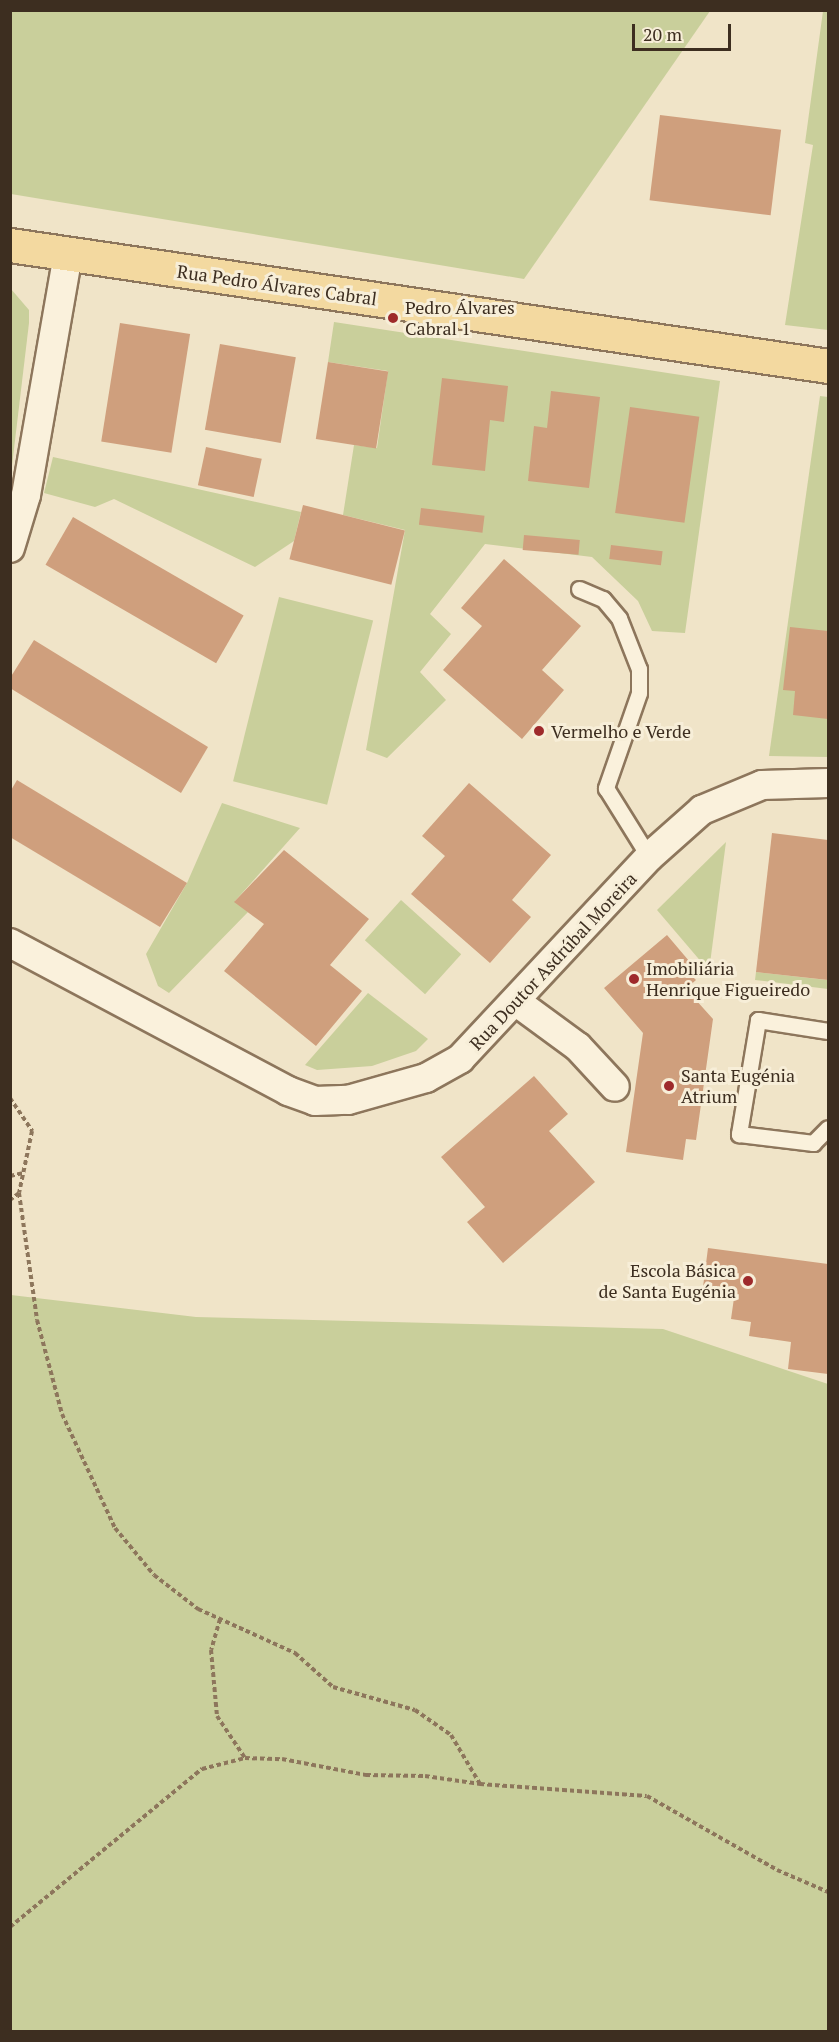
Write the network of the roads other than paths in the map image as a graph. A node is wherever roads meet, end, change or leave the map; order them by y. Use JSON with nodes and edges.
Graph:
{"nodes":[{"id":1,"x":10,"y":245,"type":"edge"},
{"id":2,"x":68,"y":254,"type":"junction"},
{"id":3,"x":828,"y":366,"type":"edge"},
{"id":4,"x":10,"y":548,"type":"edge"},
{"id":5,"x":579,"y":589,"type":"dead end"},
{"id":6,"x":828,"y":783,"type":"edge"},
{"id":7,"x":649,"y":857,"type":"junction"},
{"id":8,"x":10,"y":943,"type":"edge"},
{"id":9,"x":518,"y":1004,"type":"junction"},
{"id":10,"x":828,"y":1031,"type":"edge"},
{"id":11,"x":615,"y":1087,"type":"dead end"},
{"id":12,"x":828,"y":1128,"type":"edge"}],
"edges":[{"from":1,"to":2,"type":"main road","name":"Rua Pedro Álvares Cabral"},
{"from":2,"to":3,"type":"main road","name":"Rua Pedro Álvares Cabral"},
{"from":2,"to":4,"type":"street"},
{"from":5,"to":7,"type":"lane"},
{"from":6,"to":7,"type":"street","name":"Rua Doutor Asdrúbal Moreira"},
{"from":7,"to":9,"type":"street","name":"Rua Doutor Asdrúbal Moreira"},
{"from":8,"to":9,"type":"street","name":"Rua Doutor Asdrúbal Moreira"},
{"from":9,"to":11,"type":"street"},
{"from":10,"to":12,"type":"lane"}]}
